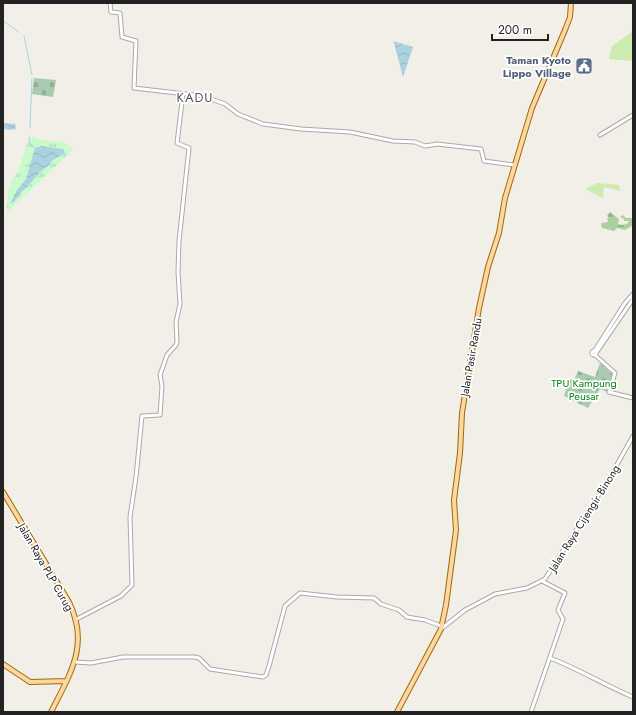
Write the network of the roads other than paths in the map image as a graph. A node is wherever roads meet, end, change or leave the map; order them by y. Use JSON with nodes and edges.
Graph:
{"nodes":[{"id":1,"x":110,"y":3,"type":"edge"},
{"id":2,"x":571,"y":3,"type":"edge"},
{"id":3,"x":183,"y":94,"type":"junction"},
{"id":4,"x":633,"y":115,"type":"edge"},
{"id":5,"x":600,"y":135,"type":"dead end"},
{"id":6,"x":514,"y":165,"type":"junction"},
{"id":7,"x":633,"y":294,"type":"edge"},
{"id":8,"x":633,"y":299,"type":"edge"},
{"id":9,"x":623,"y":309,"type":"junction"},
{"id":10,"x":633,"y":398,"type":"edge"},
{"id":11,"x":633,"y":436,"type":"edge"},
{"id":12,"x":3,"y":492,"type":"edge"},
{"id":13,"x":543,"y":580,"type":"junction"},
{"id":14,"x":75,"y":620,"type":"junction"},
{"id":15,"x":441,"y":627,"type":"junction"},
{"id":16,"x":550,"y":658,"type":"junction"},
{"id":17,"x":75,"y":662,"type":"junction"},
{"id":18,"x":3,"y":664,"type":"edge"},
{"id":19,"x":66,"y":681,"type":"junction"},
{"id":20,"x":633,"y":697,"type":"edge"},
{"id":21,"x":51,"y":712,"type":"edge"},
{"id":22,"x":397,"y":712,"type":"edge"},
{"id":23,"x":531,"y":712,"type":"edge"}],
"edges":[{"from":1,"to":3,"type":"street"},
{"from":2,"to":6,"type":"main road","name":"Jalan Pasir Randu"},
{"from":3,"to":6,"type":"street"},
{"from":3,"to":14,"type":"street"},
{"from":4,"to":5,"type":"street"},
{"from":6,"to":15,"type":"main road","name":"Jalan Pasir Randu"},
{"from":7,"to":9,"type":"street"},
{"from":8,"to":9,"type":"street"},
{"from":9,"to":10,"type":"street"},
{"from":11,"to":13,"type":"street","name":"Jalan Raya Cijengir Binong"},
{"from":12,"to":14,"type":"main road","name":"Jalan Raya PLP Curug"},
{"from":13,"to":15,"type":"street","name":"Jalan Raya Cijengir Binong"},
{"from":13,"to":16,"type":"street","name":"Jalan Raya Cijengir Binong"},
{"from":14,"to":17,"type":"main road","name":"Jalan Raya PLP Curug"},
{"from":15,"to":17,"type":"street"},
{"from":15,"to":22,"type":"main road","name":"Jalan Pasir Randu"},
{"from":16,"to":20,"type":"street"},
{"from":16,"to":23,"type":"street"},
{"from":17,"to":19,"type":"main road","name":"Jalan Raya PLP Curug"},
{"from":18,"to":19,"type":"main road"},
{"from":19,"to":21,"type":"main road","name":"Jalan Raya PLP Curug"}]}
